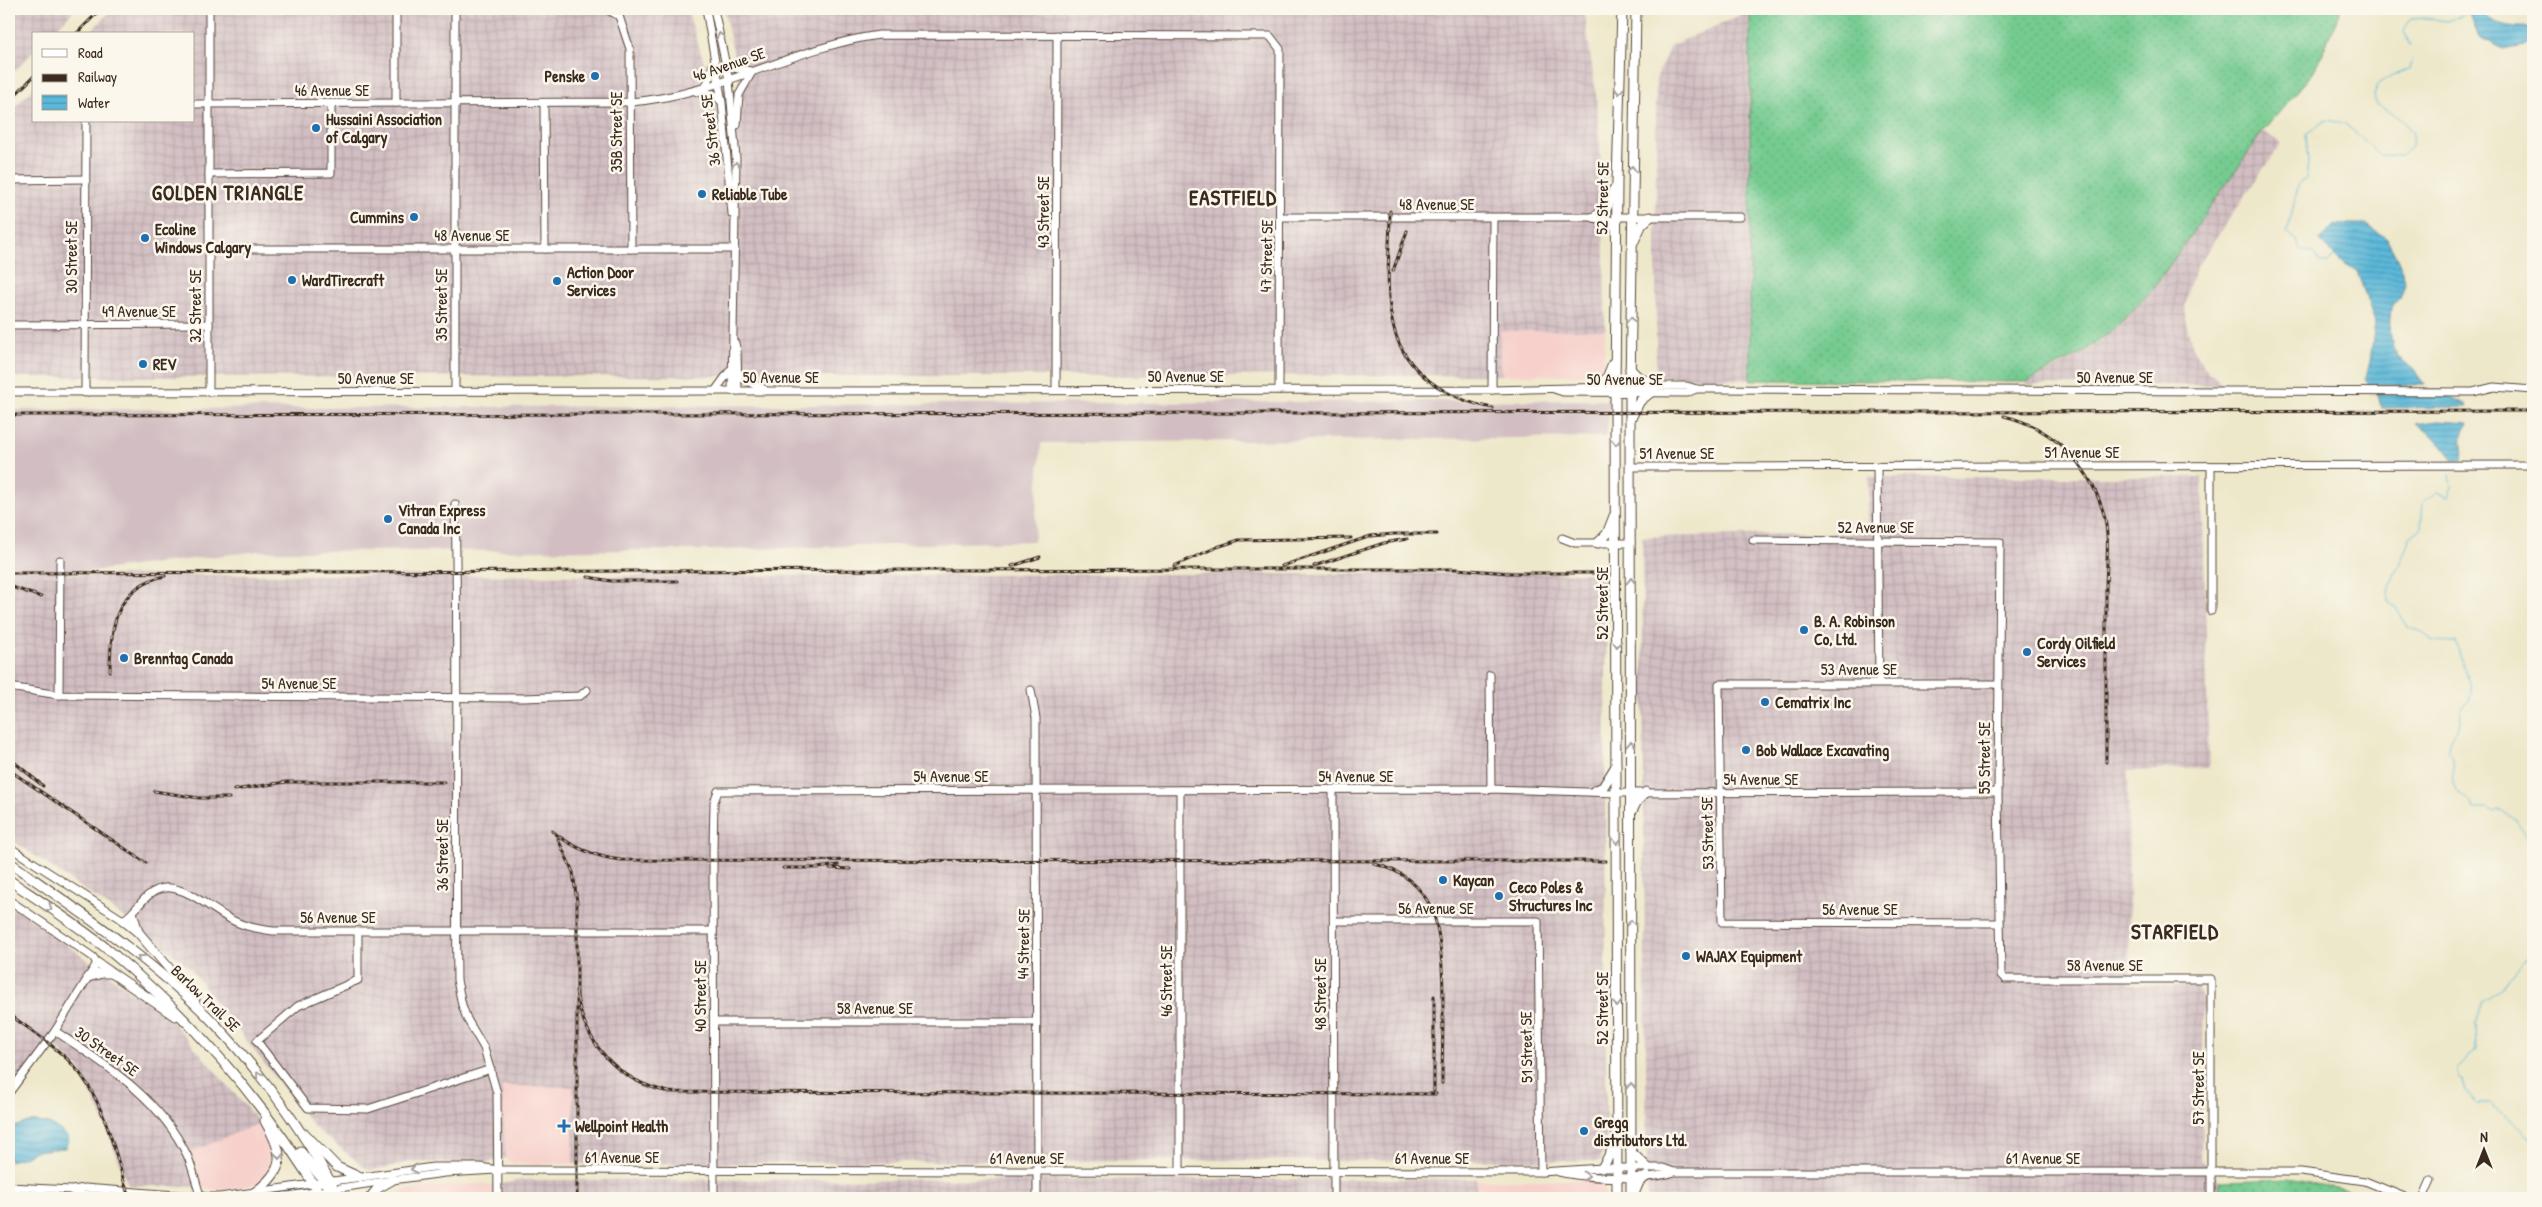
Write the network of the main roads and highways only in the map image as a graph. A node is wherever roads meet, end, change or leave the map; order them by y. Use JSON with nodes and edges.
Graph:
{"nodes":[{"id":1,"x":1617,"y":9,"type":"edge"},
{"id":2,"x":1622,"y":9,"type":"edge"},
{"id":3,"x":1636,"y":9,"type":"edge"},
{"id":4,"x":1620,"y":46,"type":"junction"},
{"id":5,"x":1617,"y":182,"type":"junction"},
{"id":6,"x":1650,"y":217,"type":"road end"},
{"id":7,"x":1616,"y":227,"type":"junction"},
{"id":8,"x":1631,"y":251,"type":"junction"},
{"id":9,"x":1616,"y":356,"type":"junction"},
{"id":10,"x":1630,"y":369,"type":"junction"},
{"id":11,"x":1598,"y":386,"type":"road end"},
{"id":12,"x":1630,"y":421,"type":"junction"},
{"id":13,"x":1616,"y":511,"type":"junction"},
{"id":14,"x":1598,"y":543,"type":"road end"},
{"id":15,"x":1617,"y":763,"type":"junction"},
{"id":16,"x":1594,"y":792,"type":"road end"},
{"id":17,"x":1646,"y":792,"type":"road end"},
{"id":18,"x":1631,"y":813,"type":"junction"},
{"id":19,"x":9,"y":862,"type":"edge"},
{"id":20,"x":9,"y":880,"type":"edge"},
{"id":21,"x":133,"y":914,"type":"road end"},
{"id":22,"x":123,"y":920,"type":"road end"},
{"id":23,"x":138,"y":932,"type":"junction"},
{"id":24,"x":97,"y":964,"type":"road end"},
{"id":25,"x":112,"y":973,"type":"junction"},
{"id":26,"x":88,"y":978,"type":"road end"},
{"id":27,"x":216,"y":1025,"type":"junction"},
{"id":28,"x":190,"y":1026,"type":"junction"},
{"id":29,"x":263,"y":1114,"type":"junction"},
{"id":30,"x":288,"y":1114,"type":"junction"},
{"id":31,"x":1616,"y":1143,"type":"junction"},
{"id":32,"x":1631,"y":1152,"type":"junction"},
{"id":33,"x":1602,"y":1168,"type":"road end"},
{"id":34,"x":359,"y":1177,"type":"road end"},
{"id":35,"x":392,"y":1180,"type":"road end"},
{"id":36,"x":323,"y":1190,"type":"edge"},
{"id":37,"x":254,"y":1192,"type":"road end"},
{"id":38,"x":337,"y":1194,"type":"edge"},
{"id":39,"x":285,"y":1196,"type":"road end"},
{"id":40,"x":294,"y":1198,"type":"edge"},
{"id":41,"x":370,"y":1198,"type":"edge"},
{"id":42,"x":1617,"y":1198,"type":"edge"},
{"id":43,"x":1632,"y":1198,"type":"edge"}],
"edges":[{"from":1,"to":4,"type":"main road"},
{"from":2,"to":4,"type":"main road","name":"52 Street SE"},
{"from":8,"to":3,"type":"main road","name":"52 Street SE","one_way":true},
{"from":4,"to":5,"type":"main road","name":"52 Street SE","one_way":true},
{"from":5,"to":7,"type":"main road","name":"52 Street SE"},
{"from":5,"to":7,"type":"main road"},
{"from":6,"to":8,"type":"main road"},
{"from":7,"to":9,"type":"main road","name":"52 Street SE"},
{"from":10,"to":8,"type":"main road","name":"52 Street SE","one_way":true},
{"from":9,"to":11,"type":"main road"},
{"from":9,"to":13,"type":"main road","name":"52 Street SE","one_way":true},
{"from":10,"to":12,"type":"main road","name":"52 Street SE"},
{"from":10,"to":12,"type":"main road"},
{"from":18,"to":12,"type":"main road","name":"52 Street SE","one_way":true},
{"from":13,"to":14,"type":"main road"},
{"from":13,"to":15,"type":"main road","name":"52 Street SE","one_way":true},
{"from":15,"to":16,"type":"main road"},
{"from":15,"to":31,"type":"main road","name":"52 Street SE","one_way":true},
{"from":17,"to":18,"type":"main road"},
{"from":32,"to":18,"type":"main road","name":"52 Street SE","one_way":true},
{"from":27,"to":19,"type":"main road","name":"Barlow Trail SE","one_way":true},
{"from":20,"to":28,"type":"main road","name":"Barlow Trail SE","one_way":true},
{"from":21,"to":23,"type":"main road"},
{"from":22,"to":23,"type":"main road"},
{"from":23,"to":27,"type":"main road"},
{"from":24,"to":25,"type":"main road"},
{"from":25,"to":26,"type":"main road"},
{"from":25,"to":28,"type":"main road"},
{"from":30,"to":27,"type":"main road","name":"Barlow Trail SE","one_way":true},
{"from":28,"to":29,"type":"main road","name":"Barlow Trail SE"},
{"from":29,"to":36,"type":"main road","name":"Barlow Trail SE"},
{"from":29,"to":37,"type":"main road","one_way":true},
{"from":30,"to":34,"type":"main road"},
{"from":30,"to":36,"type":"main road","name":"Barlow Trail SE"},
{"from":31,"to":33,"type":"main road"},
{"from":31,"to":42,"type":"main road","name":"52 Street SE"},
{"from":32,"to":43,"type":"main road","name":"52 Street SE"},
{"from":32,"to":43,"type":"main road"},
{"from":35,"to":41,"type":"main road"},
{"from":36,"to":38,"type":"main road","name":"Barlow Trail SE"},
{"from":39,"to":40,"type":"main road"}]}
